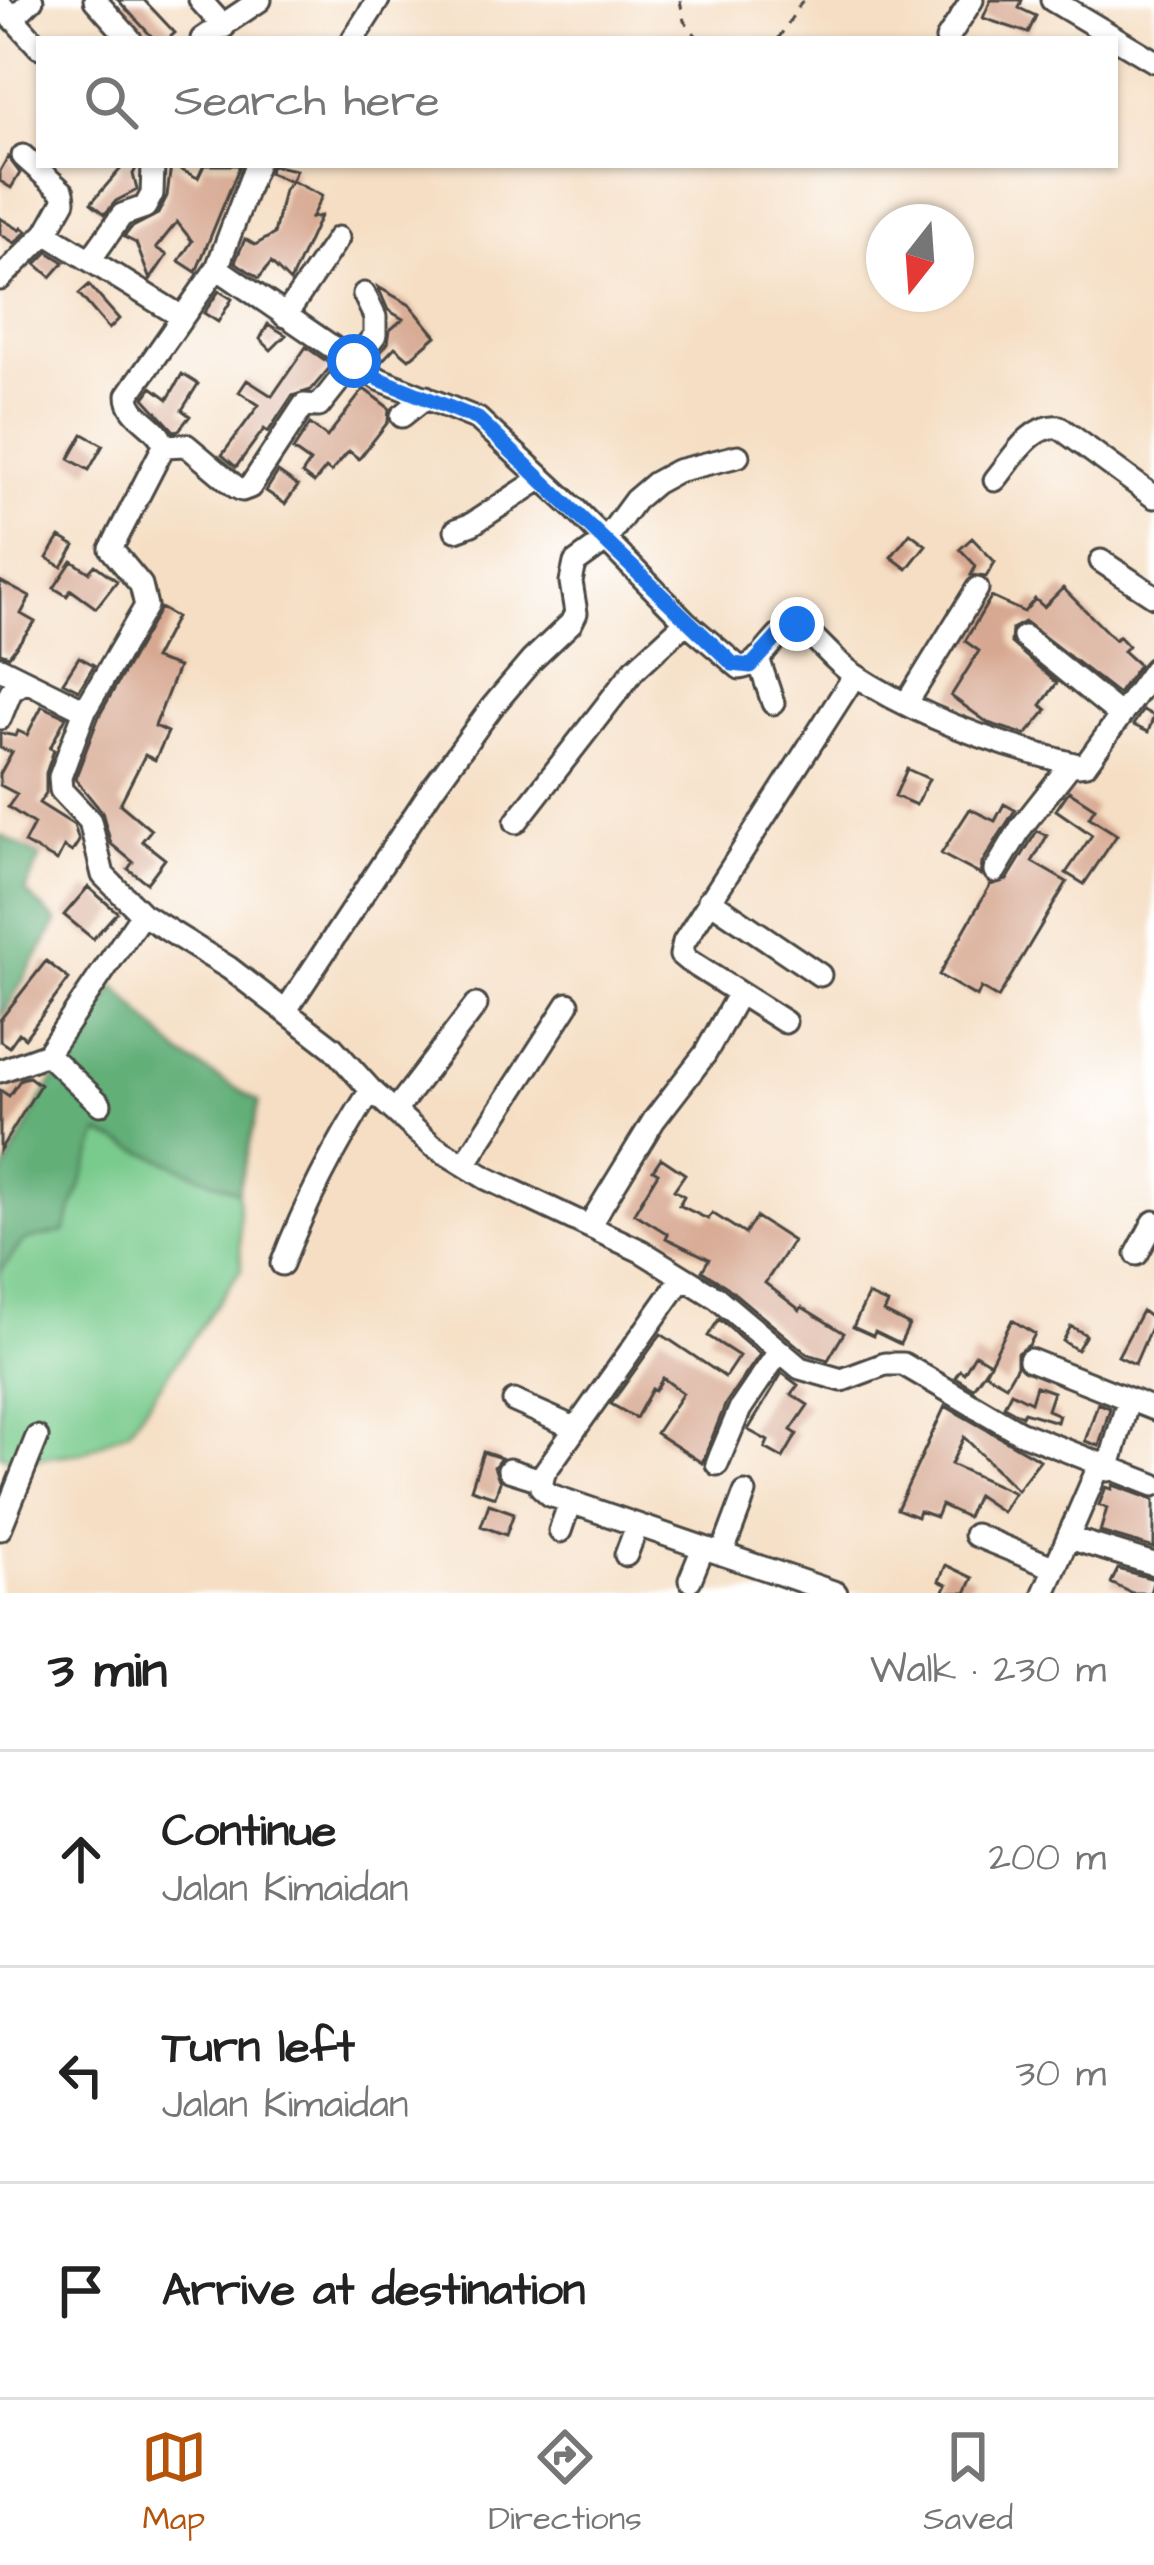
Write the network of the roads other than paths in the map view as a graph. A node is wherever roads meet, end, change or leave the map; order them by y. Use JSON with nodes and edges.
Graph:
{"nodes":[{"id":1,"x":32,"y":0,"type":"edge"},
{"id":2,"x":95,"y":0,"type":"edge"},
{"id":3,"x":200,"y":0,"type":"edge"},
{"id":4,"x":260,"y":0,"type":"edge"},
{"id":5,"x":378,"y":0,"type":"edge"},
{"id":6,"x":972,"y":0,"type":"edge"},
{"id":7,"x":1052,"y":0,"type":"edge"},
{"id":8,"x":6,"y":12,"type":"edge"},
{"id":9,"x":224,"y":27,"type":"junction"},
{"id":10,"x":127,"y":36,"type":"edge"},
{"id":11,"x":208,"y":36,"type":"edge"},
{"id":12,"x":355,"y":36,"type":"edge"},
{"id":13,"x":949,"y":36,"type":"edge"},
{"id":14,"x":1112,"y":36,"type":"edge"},
{"id":15,"x":1118,"y":39,"type":"edge"},
{"id":16,"x":36,"y":44,"type":"edge"},
{"id":17,"x":1154,"y":61,"type":"edge"},
{"id":18,"x":23,"y":156,"type":"dead end"},
{"id":19,"x":36,"y":168,"type":"edge"},
{"id":20,"x":36,"y":168,"type":"edge"},
{"id":21,"x":154,"y":168,"type":"edge"},
{"id":22,"x":255,"y":168,"type":"edge"},
{"id":23,"x":46,"y":233,"type":"junction"},
{"id":24,"x":338,"y":238,"type":"dead end"},
{"id":25,"x":90,"y":260,"type":"junction"},
{"id":26,"x":5,"y":265,"type":"edge"},
{"id":27,"x":217,"y":268,"type":"junction"},
{"id":28,"x":364,"y":294,"type":"dead end"},
{"id":29,"x":285,"y":316,"type":"junction"},
{"id":30,"x":182,"y":317,"type":"junction"},
{"id":31,"x":354,"y":361,"type":"junction"},
{"id":32,"x":426,"y":397,"type":"junction"},
{"id":33,"x":402,"y":416,"type":"dead end"},
{"id":34,"x":164,"y":446,"type":"junction"},
{"id":35,"x":738,"y":456,"type":"dead end"},
{"id":36,"x":542,"y":478,"type":"junction"},
{"id":37,"x":995,"y":480,"type":"dead end"},
{"id":38,"x":1154,"y":497,"type":"edge"},
{"id":39,"x":456,"y":530,"type":"dead end"},
{"id":40,"x":604,"y":542,"type":"junction"},
{"id":41,"x":1101,"y":561,"type":"dead end"},
{"id":42,"x":977,"y":589,"type":"dead end"},
{"id":43,"x":1154,"y":596,"type":"edge"},
{"id":44,"x":686,"y":622,"type":"junction"},
{"id":45,"x":1024,"y":637,"type":"dead end"},
{"id":46,"x":758,"y":658,"type":"junction"},
{"id":47,"x":0,"y":668,"type":"edge"},
{"id":48,"x":1154,"y":669,"type":"edge"},
{"id":49,"x":855,"y":675,"type":"junction"},
{"id":50,"x":26,"y":681,"type":"junction"},
{"id":51,"x":773,"y":704,"type":"dead end"},
{"id":52,"x":907,"y":704,"type":"junction"},
{"id":53,"x":85,"y":710,"type":"junction"},
{"id":54,"x":1120,"y":716,"type":"junction"},
{"id":55,"x":0,"y":718,"type":"edge"},
{"id":56,"x":1071,"y":764,"type":"junction"},
{"id":57,"x":516,"y":823,"type":"dead end"},
{"id":58,"x":995,"y":871,"type":"dead end"},
{"id":59,"x":710,"y":900,"type":"junction"},
{"id":60,"x":142,"y":914,"type":"junction"},
{"id":61,"x":820,"y":975,"type":"dead end"},
{"id":62,"x":739,"y":993,"type":"junction"},
{"id":63,"x":568,"y":1004,"type":"dead end"},
{"id":64,"x":476,"y":1005,"type":"dead end"},
{"id":65,"x":286,"y":1010,"type":"junction"},
{"id":66,"x":784,"y":1022,"type":"dead end"},
{"id":67,"x":46,"y":1054,"type":"junction"},
{"id":68,"x":0,"y":1071,"type":"edge"},
{"id":69,"x":371,"y":1090,"type":"junction"},
{"id":70,"x":100,"y":1104,"type":"dead end"},
{"id":71,"x":394,"y":1111,"type":"junction"},
{"id":72,"x":465,"y":1164,"type":"junction"},
{"id":73,"x":1154,"y":1222,"type":"edge"},
{"id":74,"x":589,"y":1226,"type":"junction"},
{"id":75,"x":1137,"y":1254,"type":"dead end"},
{"id":76,"x":282,"y":1264,"type":"dead end"},
{"id":77,"x":683,"y":1277,"type":"junction"},
{"id":78,"x":778,"y":1353,"type":"junction"},
{"id":79,"x":1030,"y":1360,"type":"dead end"},
{"id":80,"x":514,"y":1400,"type":"dead end"},
{"id":81,"x":1128,"y":1401,"type":"junction"},
{"id":82,"x":1154,"y":1409,"type":"edge"},
{"id":83,"x":575,"y":1428,"type":"junction"},
{"id":84,"x":37,"y":1437,"type":"dead end"},
{"id":85,"x":717,"y":1464,"type":"dead end"},
{"id":86,"x":1104,"y":1468,"type":"junction"},
{"id":87,"x":509,"y":1470,"type":"dead end"},
{"id":88,"x":541,"y":1480,"type":"junction"},
{"id":89,"x":1154,"y":1485,"type":"edge"},
{"id":90,"x":745,"y":1493,"type":"dead end"},
{"id":91,"x":570,"y":1502,"type":"junction"},
{"id":92,"x":637,"y":1526,"type":"junction"},
{"id":93,"x":0,"y":1529,"type":"edge"},
{"id":94,"x":560,"y":1532,"type":"dead end"},
{"id":95,"x":975,"y":1535,"type":"dead end"},
{"id":96,"x":1069,"y":1538,"type":"junction"},
{"id":97,"x":713,"y":1551,"type":"junction"},
{"id":98,"x":626,"y":1555,"type":"dead end"},
{"id":99,"x":1154,"y":1564,"type":"edge"},
{"id":100,"x":1055,"y":1568,"type":"junction"},
{"id":101,"x":690,"y":1580,"type":"dead end"},
{"id":102,"x":836,"y":1593,"type":"edge"},
{"id":103,"x":1044,"y":1593,"type":"edge"}],
"edges":[{"from":1,"to":8,"type":"street"},
{"from":2,"to":10,"type":"street"},
{"from":3,"to":9,"type":"street"},
{"from":4,"to":9,"type":"street"},
{"from":5,"to":12,"type":"street"},
{"from":6,"to":13,"type":"street"},
{"from":7,"to":14,"type":"street"},
{"from":8,"to":16,"type":"street"},
{"from":9,"to":11,"type":"street"},
{"from":15,"to":17,"type":"street"},
{"from":18,"to":19,"type":"street"},
{"from":20,"to":23,"type":"street"},
{"from":21,"to":25,"type":"street"},
{"from":22,"to":27,"type":"street"},
{"from":23,"to":25,"type":"street"},
{"from":23,"to":26,"type":"street"},
{"from":24,"to":29,"type":"street"},
{"from":25,"to":30,"type":"street"},
{"from":27,"to":29,"type":"street"},
{"from":27,"to":30,"type":"street"},
{"from":28,"to":31,"type":"street"},
{"from":29,"to":31,"type":"street"},
{"from":30,"to":34,"type":"street"},
{"from":31,"to":32,"type":"street"},
{"from":31,"to":34,"type":"street"},
{"from":32,"to":33,"type":"street"},
{"from":32,"to":36,"type":"street"},
{"from":34,"to":53,"type":"street"},
{"from":35,"to":40,"type":"street"},
{"from":36,"to":39,"type":"street"},
{"from":36,"to":40,"type":"street"},
{"from":37,"to":38,"type":"street"},
{"from":40,"to":44,"type":"street"},
{"from":40,"to":65,"type":"street"},
{"from":41,"to":43,"type":"street"},
{"from":42,"to":52,"type":"street"},
{"from":44,"to":46,"type":"street"},
{"from":44,"to":57,"type":"street"},
{"from":45,"to":54,"type":"street"},
{"from":46,"to":49,"type":"street"},
{"from":46,"to":51,"type":"street"},
{"from":47,"to":50,"type":"street"},
{"from":48,"to":54,"type":"street"},
{"from":49,"to":52,"type":"street"},
{"from":49,"to":59,"type":"street"},
{"from":50,"to":53,"type":"street"},
{"from":50,"to":55,"type":"street"},
{"from":52,"to":56,"type":"street"},
{"from":53,"to":60,"type":"street"},
{"from":54,"to":56,"type":"street"},
{"from":56,"to":58,"type":"street"},
{"from":59,"to":61,"type":"street"},
{"from":59,"to":62,"type":"street"},
{"from":60,"to":65,"type":"street"},
{"from":60,"to":67,"type":"street"},
{"from":62,"to":66,"type":"street"},
{"from":62,"to":74,"type":"street"},
{"from":63,"to":72,"type":"street"},
{"from":64,"to":71,"type":"street"},
{"from":65,"to":69,"type":"street"},
{"from":67,"to":68,"type":"street"},
{"from":67,"to":70,"type":"street"},
{"from":69,"to":71,"type":"street"},
{"from":69,"to":76,"type":"street"},
{"from":71,"to":72,"type":"street"},
{"from":72,"to":74,"type":"street"},
{"from":73,"to":75,"type":"street"},
{"from":74,"to":77,"type":"street"},
{"from":77,"to":78,"type":"street"},
{"from":77,"to":83,"type":"street"},
{"from":78,"to":85,"type":"street"},
{"from":78,"to":86,"type":"street"},
{"from":79,"to":81,"type":"street"},
{"from":80,"to":83,"type":"street"},
{"from":81,"to":82,"type":"street"},
{"from":81,"to":86,"type":"street"},
{"from":83,"to":88,"type":"street"},
{"from":84,"to":93,"type":"street"},
{"from":86,"to":89,"type":"street"},
{"from":86,"to":96,"type":"street"},
{"from":87,"to":88,"type":"street"},
{"from":88,"to":91,"type":"street"},
{"from":90,"to":97,"type":"street"},
{"from":91,"to":92,"type":"street"},
{"from":91,"to":94,"type":"street"},
{"from":92,"to":97,"type":"street"},
{"from":92,"to":98,"type":"street"},
{"from":95,"to":100,"type":"street"},
{"from":96,"to":99,"type":"street"},
{"from":96,"to":100,"type":"street"},
{"from":97,"to":101,"type":"street"},
{"from":97,"to":102,"type":"street"},
{"from":100,"to":103,"type":"street"}]}
